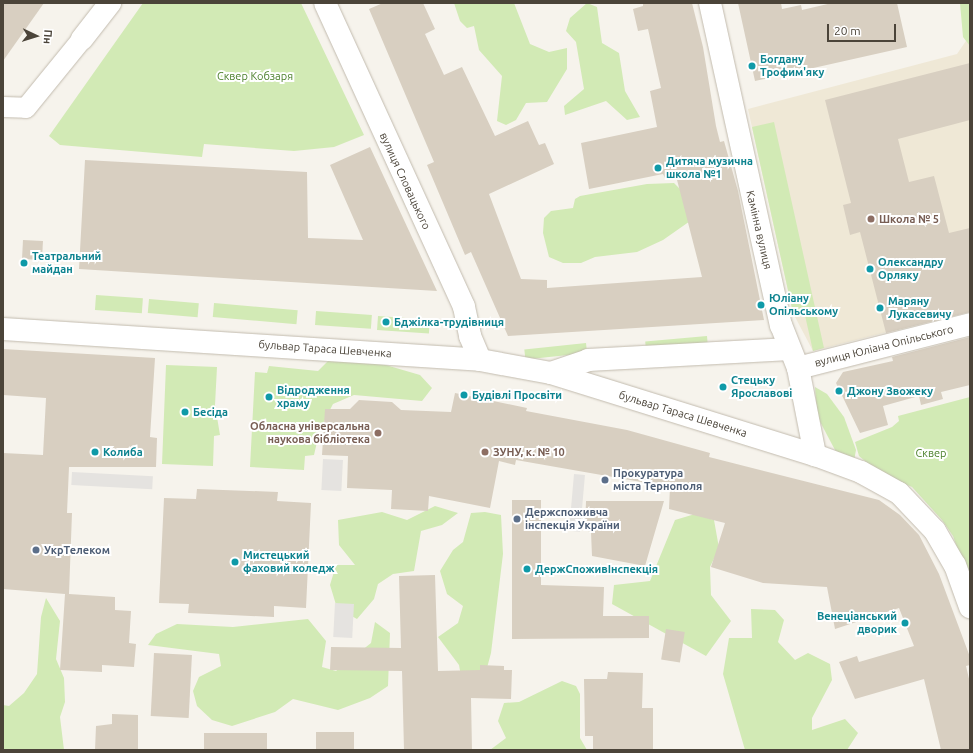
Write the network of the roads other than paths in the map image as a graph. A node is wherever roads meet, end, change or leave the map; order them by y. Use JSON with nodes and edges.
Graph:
{"nodes":[{"id":1,"x":110,"y":3,"type":"edge"},
{"id":2,"x":325,"y":3,"type":"edge"},
{"id":3,"x":710,"y":3,"type":"edge"},
{"id":4,"x":82,"y":39,"type":"joint"},
{"id":5,"x":3,"y":107,"type":"edge"},
{"id":6,"x":970,"y":324,"type":"edge"},
{"id":7,"x":3,"y":329,"type":"edge"},
{"id":8,"x":794,"y":358,"type":"junction"},
{"id":9,"x":480,"y":360,"type":"junction"},
{"id":10,"x":551,"y":373,"type":"junction"},
{"id":11,"x":815,"y":455,"type":"junction"},
{"id":12,"x":970,"y":607,"type":"edge"}],
"edges":[{"from":1,"to":4,"type":"street"},
{"from":2,"to":9,"type":"street","name":"вулиця Словацького"},
{"from":3,"to":8,"type":"street","name":"Камінна вулиця"},
{"from":4,"to":5,"type":"street"},
{"from":6,"to":8,"type":"street","name":"вулиця Юліана Опільського"},
{"from":7,"to":9,"type":"street","name":"бульвар Тараса Шевченка"},
{"from":8,"to":10,"type":"street","name":"бульвар Тараса Шевченка"},
{"from":8,"to":11,"type":"street","name":"Камінна вулиця"},
{"from":9,"to":10,"type":"street","name":"бульвар Тараса Шевченка"},
{"from":10,"to":11,"type":"street","name":"бульвар Тараса Шевченка"},
{"from":11,"to":12,"type":"street","name":"бульвар Тараса Шевченка"}]}
